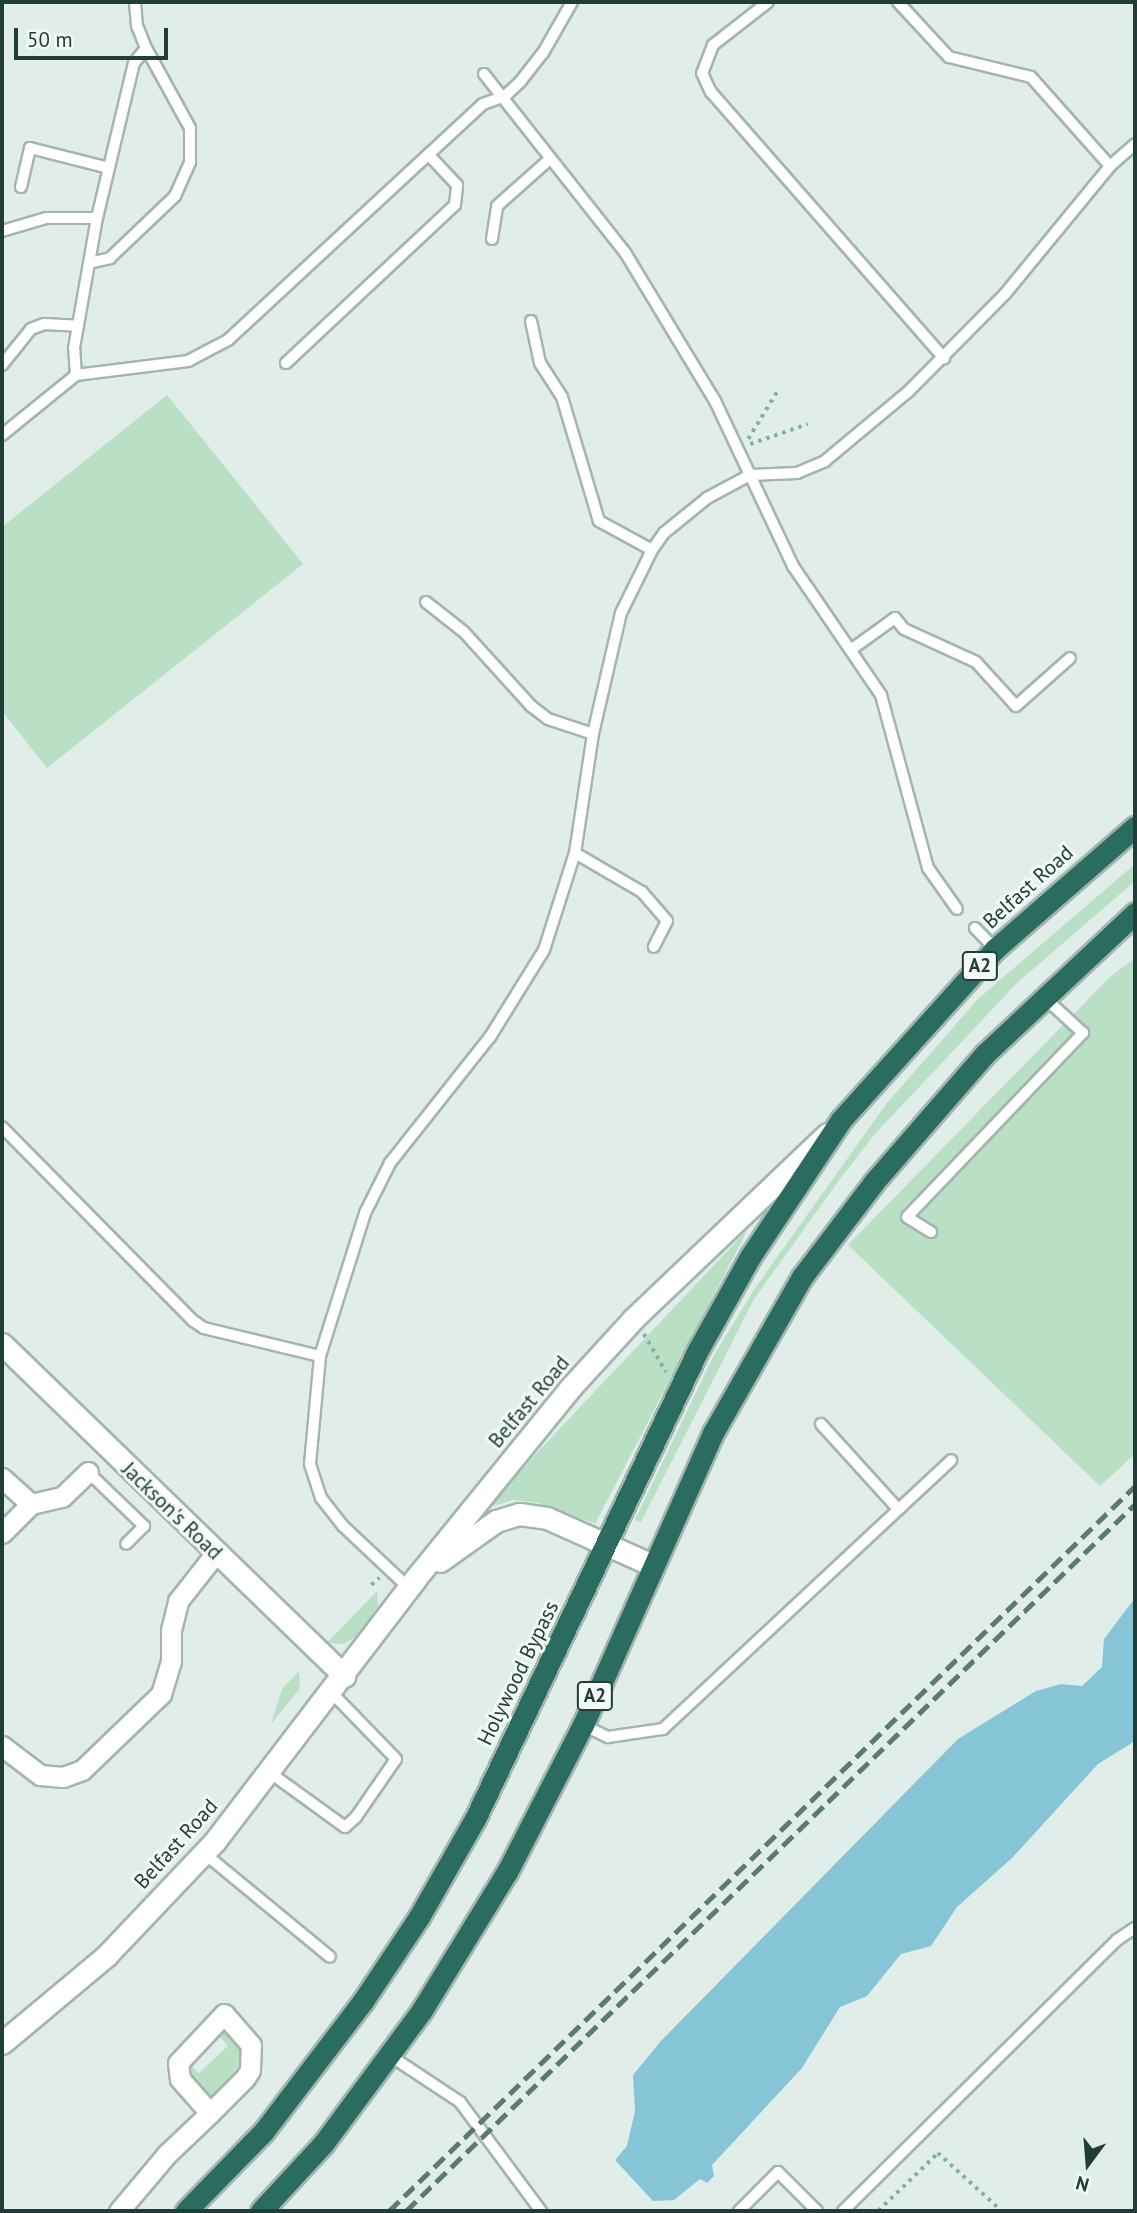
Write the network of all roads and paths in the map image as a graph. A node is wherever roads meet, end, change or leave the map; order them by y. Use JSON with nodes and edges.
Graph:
{"nodes":[{"id":1,"x":135,"y":2,"type":"edge"},
{"id":2,"x":572,"y":2,"type":"edge"},
{"id":3,"x":768,"y":2,"type":"edge"},
{"id":4,"x":898,"y":2,"type":"edge"},
{"id":5,"x":146,"y":48,"type":"junction"},
{"id":6,"x":484,"y":74,"type":"dead end"},
{"id":7,"x":505,"y":96,"type":"junction"},
{"id":8,"x":1135,"y":144,"type":"edge"},
{"id":9,"x":428,"y":154,"type":"junction"},
{"id":10,"x":550,"y":159,"type":"junction"},
{"id":11,"x":1110,"y":166,"type":"junction"},
{"id":12,"x":109,"y":168,"type":"junction"},
{"id":13,"x":21,"y":187,"type":"dead end"},
{"id":14,"x":97,"y":218,"type":"junction"},
{"id":15,"x":2,"y":231,"type":"edge"},
{"id":16,"x":492,"y":239,"type":"dead end"},
{"id":17,"x":89,"y":263,"type":"junction"},
{"id":18,"x":531,"y":321,"type":"dead end"},
{"id":19,"x":78,"y":326,"type":"junction"},
{"id":20,"x":944,"y":358,"type":"junction"},
{"id":21,"x":286,"y":363,"type":"dead end"},
{"id":22,"x":2,"y":365,"type":"edge"},
{"id":23,"x":76,"y":375,"type":"junction"},
{"id":24,"x":778,"y":390,"type":"dead end"},
{"id":25,"x":808,"y":424,"type":"dead end"},
{"id":26,"x":2,"y":435,"type":"edge"},
{"id":27,"x":738,"y":447,"type":"junction"},
{"id":28,"x":750,"y":475,"type":"junction"},
{"id":29,"x":652,"y":550,"type":"junction"},
{"id":30,"x":426,"y":602,"type":"dead end"},
{"id":31,"x":852,"y":649,"type":"junction"},
{"id":32,"x":1070,"y":658,"type":"dead end"},
{"id":33,"x":593,"y":734,"type":"junction"},
{"id":34,"x":1135,"y":827,"type":"edge"},
{"id":35,"x":575,"y":853,"type":"junction"},
{"id":36,"x":957,"y":909,"type":"dead end"},
{"id":37,"x":1135,"y":913,"type":"edge"},
{"id":38,"x":975,"y":928,"type":"dead end"},
{"id":39,"x":654,"y":947,"type":"dead end"},
{"id":40,"x":995,"y":949,"type":"junction"},
{"id":41,"x":1044,"y":998,"type":"junction"},
{"id":42,"x":841,"y":1120,"type":"junction"},
{"id":43,"x":2,"y":1127,"type":"edge"},
{"id":44,"x":931,"y":1232,"type":"dead end"},
{"id":45,"x":633,"y":1319,"type":"junction"},
{"id":46,"x":2,"y":1344,"type":"edge"},
{"id":47,"x":320,"y":1356,"type":"junction"},
{"id":48,"x":681,"y":1385,"type":"junction"},
{"id":49,"x":821,"y":1424,"type":"dead end"},
{"id":50,"x":951,"y":1460,"type":"dead end"},
{"id":51,"x":88,"y":1472,"type":"joint"},
{"id":52,"x":2,"y":1478,"type":"edge"},
{"id":53,"x":31,"y":1504,"type":"junction"},
{"id":54,"x":898,"y":1509,"type":"junction"},
{"id":55,"x":2,"y":1532,"type":"edge"},
{"id":56,"x":126,"y":1544,"type":"dead end"},
{"id":57,"x":606,"y":1547,"type":"junction"},
{"id":58,"x":215,"y":1554,"type":"junction"},
{"id":59,"x":652,"y":1565,"type":"junction"},
{"id":60,"x":412,"y":1584,"type":"junction"},
{"id":61,"x":337,"y":1684,"type":"junction"},
{"id":62,"x":583,"y":1725,"type":"junction"},
{"id":63,"x":2,"y":1746,"type":"edge"},
{"id":64,"x":269,"y":1772,"type":"junction"},
{"id":65,"x":204,"y":1853,"type":"junction"},
{"id":66,"x":1135,"y":1928,"type":"edge"},
{"id":67,"x":330,"y":1956,"type":"dead end"},
{"id":68,"x":2,"y":2043,"type":"edge"},
{"id":69,"x":388,"y":2055,"type":"junction"},
{"id":70,"x":210,"y":2113,"type":"junction"},
{"id":71,"x":119,"y":2211,"type":"edge"},
{"id":72,"x":187,"y":2211,"type":"edge"},
{"id":73,"x":261,"y":2211,"type":"edge"},
{"id":74,"x":541,"y":2211,"type":"edge"},
{"id":75,"x":739,"y":2211,"type":"edge"},
{"id":76,"x":817,"y":2211,"type":"edge"},
{"id":77,"x":843,"y":2211,"type":"edge"},
{"id":78,"x":878,"y":2211,"type":"edge"},
{"id":79,"x":1002,"y":2211,"type":"edge"}],
"edges":[{"from":1,"to":5,"type":"lane"},
{"from":2,"to":7,"type":"lane"},
{"from":3,"to":20,"type":"lane"},
{"from":4,"to":11,"type":"lane"},
{"from":5,"to":12,"type":"lane"},
{"from":5,"to":17,"type":"lane"},
{"from":6,"to":7,"type":"lane"},
{"from":7,"to":9,"type":"lane"},
{"from":7,"to":10,"type":"lane"},
{"from":8,"to":11,"type":"lane"},
{"from":9,"to":21,"type":"lane"},
{"from":9,"to":23,"type":"lane"},
{"from":10,"to":16,"type":"lane"},
{"from":10,"to":27,"type":"lane"},
{"from":11,"to":20,"type":"lane"},
{"from":12,"to":13,"type":"lane"},
{"from":12,"to":14,"type":"lane"},
{"from":14,"to":15,"type":"lane"},
{"from":14,"to":17,"type":"lane"},
{"from":17,"to":19,"type":"lane"},
{"from":18,"to":29,"type":"lane"},
{"from":19,"to":22,"type":"lane"},
{"from":19,"to":23,"type":"lane"},
{"from":20,"to":28,"type":"lane"},
{"from":23,"to":26,"type":"lane"},
{"from":24,"to":27,"type":"path"},
{"from":25,"to":27,"type":"path"},
{"from":27,"to":28,"type":"lane"},
{"from":28,"to":29,"type":"lane"},
{"from":28,"to":31,"type":"lane"},
{"from":29,"to":33,"type":"lane"},
{"from":30,"to":33,"type":"lane"},
{"from":31,"to":32,"type":"lane"},
{"from":31,"to":36,"type":"lane"},
{"from":33,"to":35,"type":"lane"},
{"from":34,"to":40,"type":"highway","name":"Belfast Road","number":"A2"},
{"from":35,"to":39,"type":"lane"},
{"from":35,"to":47,"type":"lane"},
{"from":37,"to":41,"type":"highway","number":"A2"},
{"from":38,"to":40,"type":"lane"},
{"from":40,"to":42,"type":"highway","name":"Belfast Road","number":"A2"},
{"from":41,"to":44,"type":"lane"},
{"from":41,"to":59,"type":"highway","number":"A2"},
{"from":42,"to":45,"type":"main road","name":"Belfast Road"},
{"from":42,"to":48,"type":"highway","name":"Holywood Bypass","number":"A2"},
{"from":43,"to":47,"type":"lane"},
{"from":45,"to":48,"type":"path"},
{"from":45,"to":60,"type":"main road","name":"Belfast Road"},
{"from":46,"to":58,"type":"main road","name":"Jackson's Road"},
{"from":47,"to":60,"type":"lane"},
{"from":48,"to":57,"type":"highway","name":"Holywood Bypass","number":"A2"},
{"from":49,"to":54,"type":"lane"},
{"from":50,"to":54,"type":"lane"},
{"from":51,"to":53,"type":"street"},
{"from":51,"to":56,"type":"lane"},
{"from":52,"to":53,"type":"street"},
{"from":53,"to":55,"type":"street"},
{"from":54,"to":62,"type":"lane"},
{"from":57,"to":59,"type":"main road"},
{"from":57,"to":60,"type":"main road"},
{"from":57,"to":72,"type":"highway","name":"Holywood Bypass","number":"A2"},
{"from":58,"to":61,"type":"main road","name":"Jackson's Road"},
{"from":58,"to":63,"type":"street"},
{"from":59,"to":62,"type":"highway","number":"A2"},
{"from":60,"to":61,"type":"main road","name":"Belfast Road"},
{"from":61,"to":64,"type":"main road","name":"Belfast Road"},
{"from":61,"to":64,"type":"lane"},
{"from":62,"to":69,"type":"highway","number":"A2"},
{"from":64,"to":65,"type":"main road","name":"Belfast Road"},
{"from":65,"to":67,"type":"lane"},
{"from":65,"to":68,"type":"main road","name":"Belfast Road"},
{"from":66,"to":77,"type":"lane"},
{"from":69,"to":73,"type":"highway","number":"A2"},
{"from":69,"to":74,"type":"lane"},
{"from":70,"to":70,"type":"street"},
{"from":70,"to":71,"type":"street"},
{"from":75,"to":76,"type":"lane"},
{"from":78,"to":79,"type":"path"}]}
